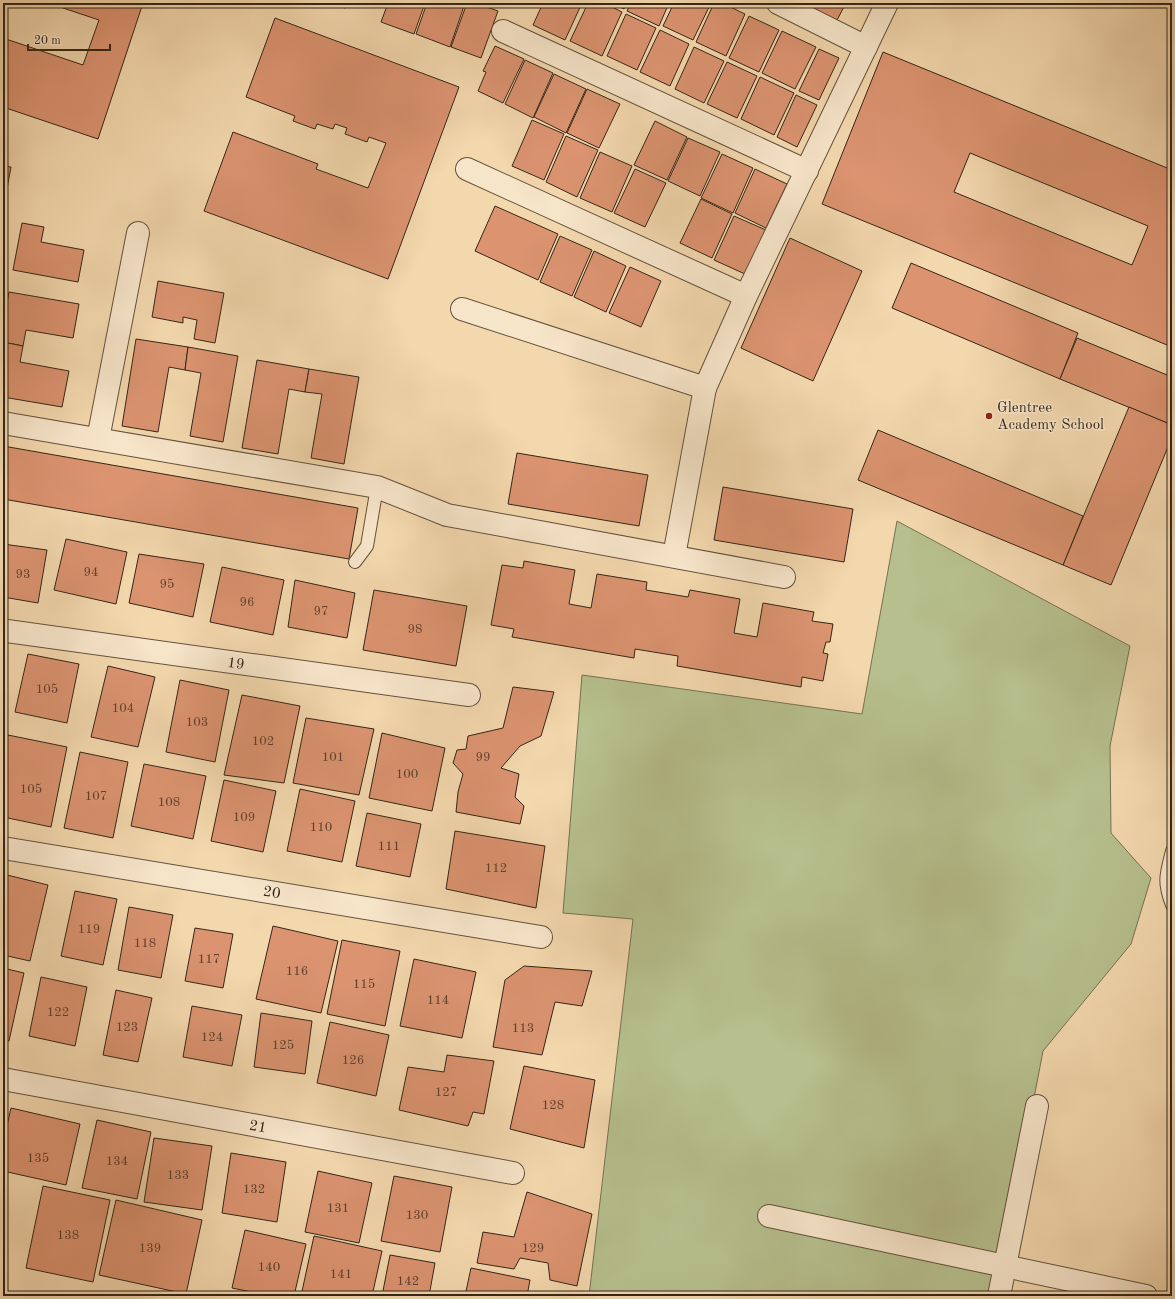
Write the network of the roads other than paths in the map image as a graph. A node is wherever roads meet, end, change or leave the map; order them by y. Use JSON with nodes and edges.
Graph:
{"nodes":[{"id":1,"x":778,"y":3,"type":"edge"},
{"id":2,"x":887,"y":3,"type":"edge"},
{"id":3,"x":503,"y":31,"type":"dead end"},
{"id":4,"x":866,"y":47,"type":"junction"},
{"id":5,"x":467,"y":169,"type":"dead end"},
{"id":6,"x":807,"y":171,"type":"junction"},
{"id":7,"x":138,"y":233,"type":"dead end"},
{"id":8,"x":746,"y":296,"type":"junction"},
{"id":9,"x":462,"y":309,"type":"dead end"},
{"id":10,"x":705,"y":388,"type":"junction"},
{"id":11,"x":3,"y":423,"type":"edge"},
{"id":12,"x":98,"y":439,"type":"junction"},
{"id":13,"x":377,"y":487,"type":"junction"},
{"id":14,"x":674,"y":556,"type":"junction"},
{"id":15,"x":355,"y":562,"type":"dead end"},
{"id":16,"x":784,"y":577,"type":"dead end"},
{"id":17,"x":3,"y":634,"type":"edge"},
{"id":18,"x":469,"y":695,"type":"dead end"},
{"id":19,"x":3,"y":848,"type":"edge"},
{"id":20,"x":1172,"y":851,"type":"edge"},
{"id":21,"x":1172,"y":905,"type":"edge"},
{"id":22,"x":540,"y":937,"type":"dead end"},
{"id":23,"x":3,"y":1079,"type":"edge"},
{"id":24,"x":1037,"y":1106,"type":"dead end"},
{"id":25,"x":514,"y":1173,"type":"dead end"},
{"id":26,"x":769,"y":1216,"type":"dead end"},
{"id":27,"x":1005,"y":1266,"type":"junction"},
{"id":28,"x":999,"y":1296,"type":"edge"},
{"id":29,"x":1146,"y":1296,"type":"edge"}],
"edges":[{"from":1,"to":4,"type":"street"},
{"from":2,"to":4,"type":"street"},
{"from":3,"to":6,"type":"street"},
{"from":4,"to":6,"type":"street"},
{"from":5,"to":8,"type":"street"},
{"from":6,"to":8,"type":"street"},
{"from":7,"to":12,"type":"street"},
{"from":8,"to":10,"type":"street"},
{"from":9,"to":10,"type":"street"},
{"from":10,"to":14,"type":"street"},
{"from":11,"to":12,"type":"street"},
{"from":12,"to":13,"type":"street"},
{"from":13,"to":14,"type":"street"},
{"from":13,"to":15,"type":"lane"},
{"from":14,"to":16,"type":"street"},
{"from":17,"to":18,"type":"street","name":"19"},
{"from":19,"to":22,"type":"street","name":"20"},
{"from":20,"to":21,"type":"lane"},
{"from":23,"to":25,"type":"street","name":"21"},
{"from":24,"to":27,"type":"street"},
{"from":26,"to":27,"type":"street"},
{"from":27,"to":28,"type":"street"},
{"from":27,"to":29,"type":"street"}]}
